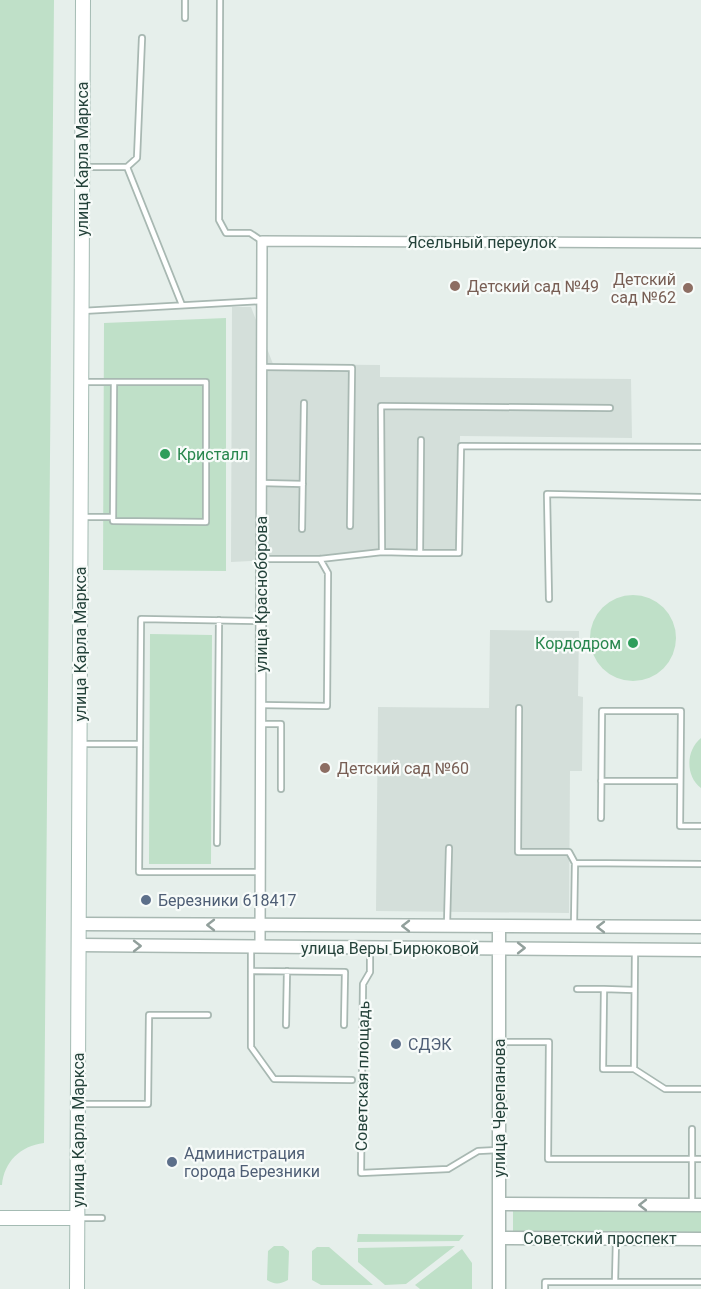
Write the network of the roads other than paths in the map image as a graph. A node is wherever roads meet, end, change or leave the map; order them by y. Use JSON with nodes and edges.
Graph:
{"nodes":[{"id":1,"x":83,"y":0,"type":"edge"},
{"id":2,"x":185,"y":0,"type":"edge"},
{"id":3,"x":220,"y":0,"type":"edge"},
{"id":4,"x":185,"y":18,"type":"dead end"},
{"id":5,"x":142,"y":38,"type":"dead end"},
{"id":6,"x":82,"y":167,"type":"junction"},
{"id":7,"x":127,"y":167,"type":"junction"},
{"id":8,"x":262,"y":241,"type":"junction"},
{"id":9,"x":701,"y":243,"type":"edge"},
{"id":10,"x":262,"y":301,"type":"junction"},
{"id":11,"x":182,"y":305,"type":"junction"},
{"id":12,"x":81,"y":311,"type":"junction"},
{"id":13,"x":262,"y":367,"type":"junction"},
{"id":14,"x":81,"y":382,"type":"junction"},
{"id":15,"x":114,"y":382,"type":"junction"},
{"id":16,"x":304,"y":403,"type":"dead end"},
{"id":17,"x":610,"y":408,"type":"dead end"},
{"id":18,"x":421,"y":440,"type":"dead end"},
{"id":19,"x":701,"y":447,"type":"edge"},
{"id":20,"x":262,"y":483,"type":"junction"},
{"id":21,"x":303,"y":484,"type":"junction"},
{"id":22,"x":701,"y":497,"type":"edge"},
{"id":23,"x":80,"y":517,"type":"junction"},
{"id":24,"x":113,"y":517,"type":"junction"},
{"id":25,"x":350,"y":526,"type":"dead end"},
{"id":26,"x":302,"y":529,"type":"dead end"},
{"id":27,"x":382,"y":552,"type":"junction"},
{"id":28,"x":420,"y":553,"type":"junction"},
{"id":29,"x":261,"y":559,"type":"junction"},
{"id":30,"x":320,"y":559,"type":"junction"},
{"id":31,"x":549,"y":599,"type":"dead end"},
{"id":32,"x":219,"y":620,"type":"junction"},
{"id":33,"x":261,"y":621,"type":"junction"},
{"id":34,"x":261,"y":705,"type":"junction"},
{"id":35,"x":519,"y":708,"type":"dead end"},
{"id":36,"x":261,"y":724,"type":"junction"},
{"id":37,"x":79,"y":744,"type":"junction"},
{"id":38,"x":140,"y":744,"type":"junction"},
{"id":39,"x":601,"y":781,"type":"junction"},
{"id":40,"x":680,"y":781,"type":"junction"},
{"id":41,"x":281,"y":789,"type":"dead end"},
{"id":42,"x":601,"y":818,"type":"dead end"},
{"id":43,"x":701,"y":826,"type":"edge"},
{"id":44,"x":217,"y":843,"type":"dead end"},
{"id":45,"x":449,"y":848,"type":"dead end"},
{"id":46,"x":575,"y":863,"type":"junction"},
{"id":47,"x":701,"y":864,"type":"edge"},
{"id":48,"x":261,"y":872,"type":"junction"},
{"id":49,"x":79,"y":924,"type":"junction"},
{"id":50,"x":260,"y":925,"type":"junction"},
{"id":51,"x":447,"y":926,"type":"junction"},
{"id":52,"x":499,"y":927,"type":"junction"},
{"id":53,"x":574,"y":927,"type":"junction"},
{"id":54,"x":701,"y":927,"type":"edge"},
{"id":55,"x":642,"y":928,"type":"junction"},
{"id":56,"x":79,"y":945,"type":"junction"},
{"id":57,"x":256,"y":947,"type":"junction"},
{"id":58,"x":370,"y":947,"type":"junction"},
{"id":59,"x":499,"y":948,"type":"junction"},
{"id":60,"x":638,"y":949,"type":"junction"},
{"id":61,"x":701,"y":950,"type":"edge"},
{"id":62,"x":251,"y":971,"type":"junction"},
{"id":63,"x":287,"y":971,"type":"junction"},
{"id":64,"x":577,"y":989,"type":"dead end"},
{"id":65,"x":604,"y":989,"type":"junction"},
{"id":66,"x":634,"y":990,"type":"junction"},
{"id":67,"x":208,"y":1015,"type":"dead end"},
{"id":68,"x":286,"y":1025,"type":"dead end"},
{"id":69,"x":344,"y":1025,"type":"dead end"},
{"id":70,"x":499,"y":1042,"type":"junction"},
{"id":71,"x":634,"y":1069,"type":"junction"},
{"id":72,"x":352,"y":1080,"type":"dead end"},
{"id":73,"x":701,"y":1089,"type":"edge"},
{"id":74,"x":78,"y":1104,"type":"junction"},
{"id":75,"x":692,"y":1129,"type":"dead end"},
{"id":76,"x":498,"y":1150,"type":"junction"},
{"id":77,"x":692,"y":1159,"type":"junction"},
{"id":78,"x":701,"y":1159,"type":"edge"},
{"id":79,"x":499,"y":1204,"type":"junction"},
{"id":80,"x":696,"y":1205,"type":"edge"},
{"id":81,"x":0,"y":1218,"type":"edge"},
{"id":82,"x":77,"y":1218,"type":"junction"},
{"id":83,"x":102,"y":1218,"type":"dead end"},
{"id":84,"x":499,"y":1238,"type":"junction"},
{"id":85,"x":616,"y":1238,"type":"junction"},
{"id":86,"x":701,"y":1239,"type":"edge"},
{"id":87,"x":596,"y":1282,"type":"junction"},
{"id":88,"x":615,"y":1282,"type":"junction"},
{"id":89,"x":701,"y":1282,"type":"edge"},
{"id":90,"x":77,"y":1289,"type":"edge"},
{"id":91,"x":499,"y":1289,"type":"edge"},
{"id":92,"x":546,"y":1289,"type":"edge"},
{"id":93,"x":596,"y":1289,"type":"edge"}],
"edges":[{"from":1,"to":6,"type":"main road","name":"улица Карла Маркса"},
{"from":2,"to":4,"type":"lane"},
{"from":3,"to":8,"type":"lane"},
{"from":5,"to":7,"type":"lane"},
{"from":6,"to":7,"type":"lane"},
{"from":6,"to":12,"type":"main road","name":"улица Карла Маркса"},
{"from":7,"to":11,"type":"lane"},
{"from":8,"to":9,"type":"street","name":"Ясельный переулок"},
{"from":8,"to":10,"type":"street","name":"улица Красноборова"},
{"from":10,"to":11,"type":"lane"},
{"from":10,"to":13,"type":"street","name":"улица Красноборова"},
{"from":11,"to":12,"type":"lane"},
{"from":12,"to":14,"type":"main road","name":"улица Карла Маркса"},
{"from":13,"to":20,"type":"street","name":"улица Красноборова"},
{"from":13,"to":25,"type":"lane"},
{"from":14,"to":15,"type":"lane"},
{"from":14,"to":23,"type":"main road","name":"улица Карла Маркса"},
{"from":15,"to":24,"type":"lane"},
{"from":15,"to":24,"type":"lane"},
{"from":16,"to":21,"type":"lane"},
{"from":17,"to":27,"type":"lane"},
{"from":18,"to":28,"type":"lane"},
{"from":19,"to":28,"type":"lane"},
{"from":20,"to":21,"type":"lane"},
{"from":20,"to":29,"type":"street","name":"улица Красноборова"},
{"from":21,"to":26,"type":"lane"},
{"from":22,"to":31,"type":"lane"},
{"from":23,"to":24,"type":"lane"},
{"from":23,"to":37,"type":"main road","name":"улица Карла Маркса"},
{"from":27,"to":28,"type":"lane"},
{"from":27,"to":30,"type":"lane"},
{"from":29,"to":30,"type":"lane"},
{"from":29,"to":33,"type":"street","name":"улица Красноборова"},
{"from":30,"to":34,"type":"lane"},
{"from":32,"to":33,"type":"lane"},
{"from":32,"to":38,"type":"lane"},
{"from":32,"to":44,"type":"lane"},
{"from":33,"to":34,"type":"street","name":"улица Красноборова"},
{"from":34,"to":36,"type":"street","name":"улица Красноборова"},
{"from":35,"to":46,"type":"lane"},
{"from":36,"to":41,"type":"lane"},
{"from":36,"to":48,"type":"street","name":"улица Красноборова"},
{"from":37,"to":38,"type":"lane"},
{"from":37,"to":49,"type":"main road","name":"улица Карла Маркса"},
{"from":38,"to":48,"type":"lane"},
{"from":39,"to":40,"type":"lane"},
{"from":39,"to":40,"type":"lane"},
{"from":39,"to":42,"type":"lane"},
{"from":40,"to":43,"type":"lane"},
{"from":45,"to":51,"type":"lane"},
{"from":46,"to":47,"type":"lane"},
{"from":46,"to":53,"type":"lane"},
{"from":48,"to":50,"type":"street","name":"улица Красноборова"},
{"from":50,"to":49,"type":"street","name":"улица Веры Бирюковой","one_way":true},
{"from":49,"to":56,"type":"main road","name":"улица Карла Маркса"},
{"from":51,"to":50,"type":"street","name":"улица Веры Бирюковой","one_way":true},
{"from":50,"to":57,"type":"street","name":"улица Красноборова"},
{"from":51,"to":52,"type":"street","name":"улица Веры Бирюковой"},
{"from":52,"to":53,"type":"street","name":"улица Веры Бирюковой"},
{"from":52,"to":59,"type":"street","name":"улица Черепанова"},
{"from":55,"to":53,"type":"street","name":"улица Веры Бирюковой","one_way":true},
{"from":54,"to":55,"type":"street","name":"улица Веры Бирюковой"},
{"from":55,"to":60,"type":"street"},
{"from":56,"to":57,"type":"street","name":"улица Веры Бирюковой","one_way":true},
{"from":56,"to":74,"type":"main road","name":"улица Карла Маркса"},
{"from":57,"to":58,"type":"street","name":"улица Веры Бирюковой"},
{"from":57,"to":62,"type":"lane","name":"Советская площадь"},
{"from":58,"to":59,"type":"street","name":"улица Веры Бирюковой"},
{"from":58,"to":76,"type":"lane","name":"Советская площадь"},
{"from":59,"to":60,"type":"street","name":"улица Веры Бирюковой","one_way":true},
{"from":59,"to":70,"type":"street","name":"улица Черепанова"},
{"from":60,"to":61,"type":"street","name":"улица Веры Бирюковой"},
{"from":60,"to":66,"type":"lane"},
{"from":62,"to":63,"type":"lane"},
{"from":62,"to":72,"type":"lane","name":"Советская площадь"},
{"from":63,"to":68,"type":"lane"},
{"from":63,"to":69,"type":"lane"},
{"from":64,"to":65,"type":"lane"},
{"from":65,"to":66,"type":"lane"},
{"from":65,"to":71,"type":"lane"},
{"from":66,"to":71,"type":"lane"},
{"from":67,"to":74,"type":"lane"},
{"from":70,"to":76,"type":"street","name":"улица Черепанова"},
{"from":70,"to":77,"type":"lane"},
{"from":71,"to":73,"type":"lane"},
{"from":74,"to":82,"type":"main road","name":"улица Карла Маркса"},
{"from":75,"to":77,"type":"lane"},
{"from":76,"to":79,"type":"street","name":"улица Черепанова"},
{"from":77,"to":78,"type":"lane"},
{"from":77,"to":80,"type":"lane"},
{"from":80,"to":79,"type":"street","name":"Советский проспект","one_way":true},
{"from":79,"to":84,"type":"street","name":"улица Черепанова"},
{"from":81,"to":82,"type":"main road"},
{"from":82,"to":83,"type":"lane"},
{"from":82,"to":90,"type":"main road","name":"улица Карла Маркса"},
{"from":84,"to":85,"type":"street","name":"Советский проспект"},
{"from":84,"to":91,"type":"street","name":"улица Черепанова"},
{"from":85,"to":86,"type":"street","name":"Советский проспект"},
{"from":85,"to":88,"type":"lane"},
{"from":87,"to":88,"type":"lane"},
{"from":87,"to":92,"type":"lane"},
{"from":87,"to":93,"type":"lane"},
{"from":88,"to":89,"type":"lane"}]}
